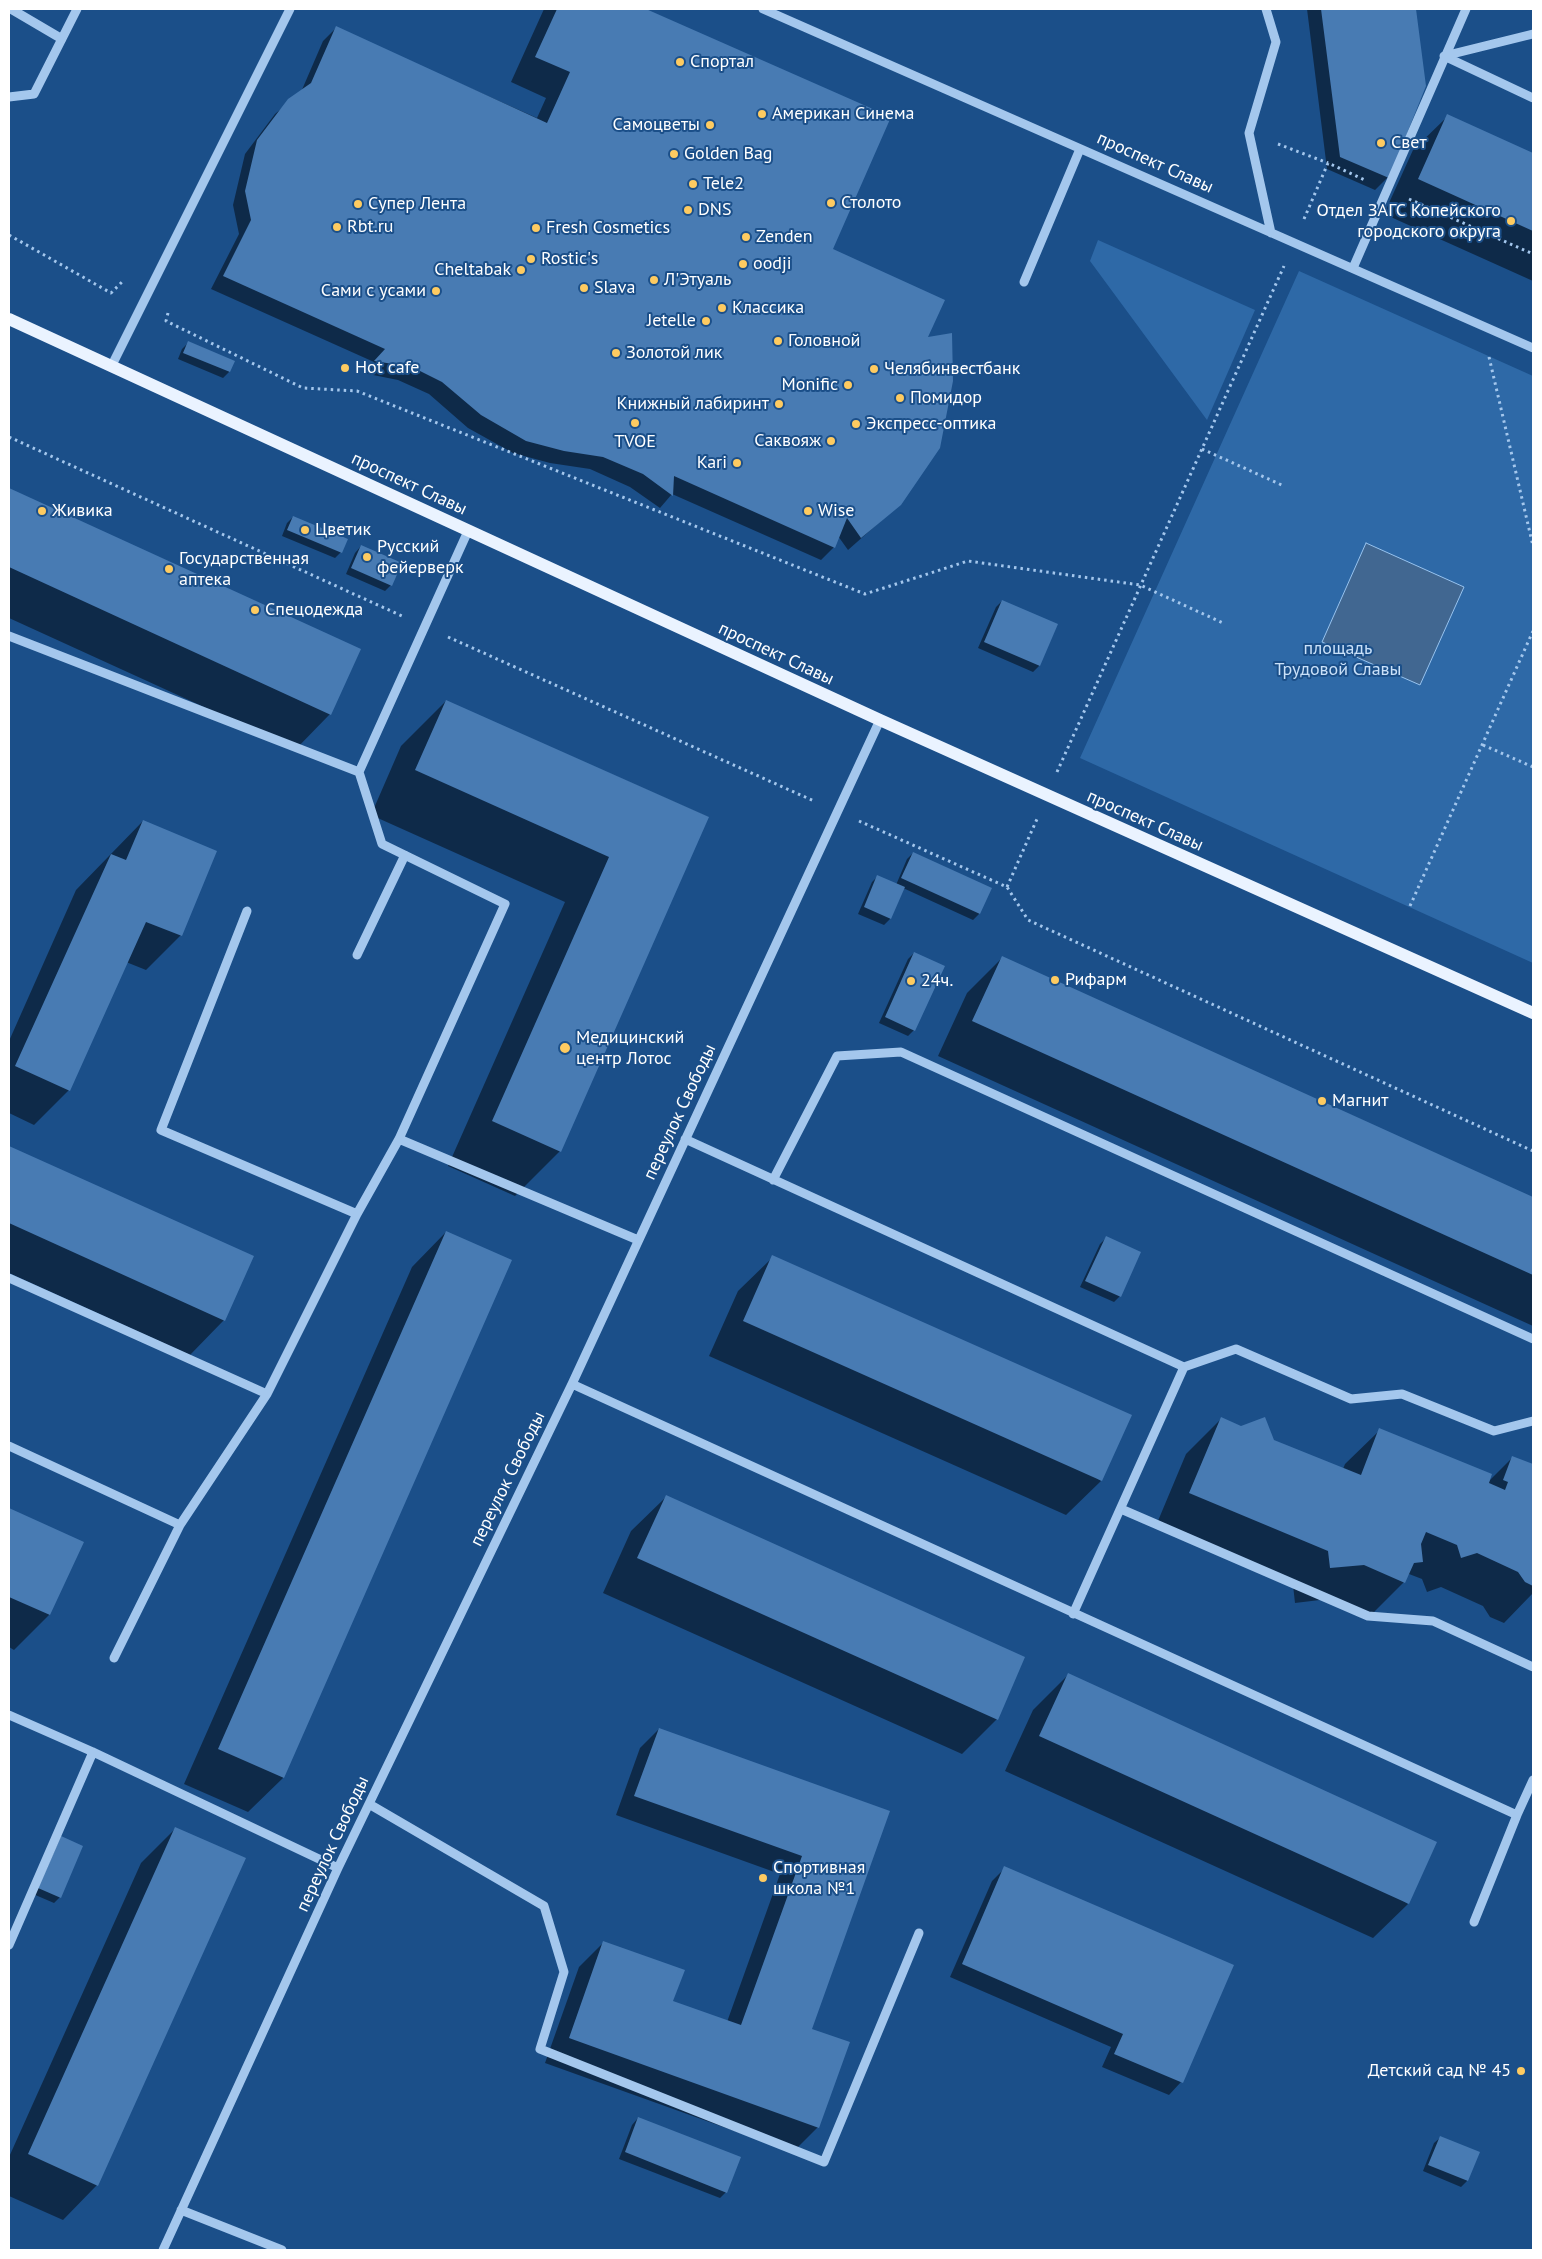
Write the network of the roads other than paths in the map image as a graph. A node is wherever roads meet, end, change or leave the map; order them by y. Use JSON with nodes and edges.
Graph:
{"nodes":[{"id":1,"x":11,"y":9,"type":"edge"},
{"id":2,"x":77,"y":9,"type":"edge"},
{"id":3,"x":290,"y":9,"type":"edge"},
{"id":4,"x":763,"y":9,"type":"edge"},
{"id":5,"x":1266,"y":9,"type":"edge"},
{"id":6,"x":1466,"y":9,"type":"edge"},
{"id":7,"x":1533,"y":34,"type":"edge"},
{"id":8,"x":62,"y":39,"type":"junction"},
{"id":9,"x":1444,"y":56,"type":"junction"},
{"id":10,"x":9,"y":97,"type":"edge"},
{"id":11,"x":1533,"y":98,"type":"edge"},
{"id":12,"x":1080,"y":149,"type":"junction"},
{"id":13,"x":1271,"y":233,"type":"junction"},
{"id":14,"x":1353,"y":268,"type":"junction"},
{"id":15,"x":1024,"y":282,"type":"dead end"},
{"id":16,"x":9,"y":318,"type":"edge"},
{"id":17,"x":1533,"y":348,"type":"edge"},
{"id":18,"x":111,"y":367,"type":"junction"},
{"id":19,"x":468,"y":531,"type":"junction"},
{"id":20,"x":9,"y":636,"type":"edge"},
{"id":21,"x":880,"y":720,"type":"junction"},
{"id":22,"x":359,"y":772,"type":"junction"},
{"id":23,"x":405,"y":855,"type":"junction"},
{"id":24,"x":247,"y":911,"type":"dead end"},
{"id":25,"x":357,"y":955,"type":"dead end"},
{"id":26,"x":1533,"y":1013,"type":"edge"},
{"id":27,"x":399,"y":1139,"type":"junction"},
{"id":28,"x":685,"y":1140,"type":"junction"},
{"id":29,"x":773,"y":1180,"type":"junction"},
{"id":30,"x":357,"y":1214,"type":"junction"},
{"id":31,"x":638,"y":1240,"type":"junction"},
{"id":32,"x":9,"y":1278,"type":"edge"},
{"id":33,"x":1533,"y":1339,"type":"edge"},
{"id":34,"x":1184,"y":1367,"type":"junction"},
{"id":35,"x":572,"y":1384,"type":"junction"},
{"id":36,"x":267,"y":1394,"type":"junction"},
{"id":37,"x":1533,"y":1422,"type":"edge"},
{"id":38,"x":9,"y":1446,"type":"edge"},
{"id":39,"x":1121,"y":1509,"type":"junction"},
{"id":40,"x":180,"y":1525,"type":"junction"},
{"id":41,"x":1073,"y":1614,"type":"junction"},
{"id":42,"x":114,"y":1658,"type":"dead end"},
{"id":43,"x":1533,"y":1667,"type":"edge"},
{"id":44,"x":9,"y":1715,"type":"edge"},
{"id":45,"x":93,"y":1752,"type":"junction"},
{"id":46,"x":1533,"y":1780,"type":"edge"},
{"id":47,"x":369,"y":1804,"type":"junction"},
{"id":48,"x":1517,"y":1815,"type":"junction"},
{"id":49,"x":338,"y":1868,"type":"junction"},
{"id":50,"x":1474,"y":1922,"type":"dead end"},
{"id":51,"x":919,"y":1933,"type":"dead end"},
{"id":52,"x":9,"y":1945,"type":"edge"},
{"id":53,"x":182,"y":2210,"type":"junction"},
{"id":54,"x":163,"y":2250,"type":"edge"},
{"id":55,"x":282,"y":2250,"type":"edge"}],
"edges":[{"from":1,"to":8,"type":"street"},
{"from":2,"to":8,"type":"street"},
{"from":3,"to":18,"type":"street"},
{"from":4,"to":12,"type":"street","name":"проспект Славы"},
{"from":5,"to":13,"type":"street"},
{"from":6,"to":9,"type":"street"},
{"from":7,"to":9,"type":"street"},
{"from":8,"to":10,"type":"street"},
{"from":9,"to":11,"type":"street"},
{"from":9,"to":14,"type":"street"},
{"from":12,"to":13,"type":"street","name":"проспект Славы"},
{"from":12,"to":15,"type":"street"},
{"from":13,"to":14,"type":"street","name":"проспект Славы"},
{"from":14,"to":17,"type":"street","name":"проспект Славы"},
{"from":16,"to":18,"type":"main road","name":"проспект Славы"},
{"from":18,"to":19,"type":"main road","name":"проспект Славы"},
{"from":19,"to":21,"type":"main road","name":"проспект Славы"},
{"from":19,"to":22,"type":"street"},
{"from":20,"to":22,"type":"street"},
{"from":21,"to":26,"type":"main road","name":"проспект Славы"},
{"from":21,"to":28,"type":"street","name":"переулок Свободы"},
{"from":22,"to":23,"type":"street"},
{"from":23,"to":25,"type":"street"},
{"from":23,"to":27,"type":"street"},
{"from":24,"to":30,"type":"street"},
{"from":27,"to":30,"type":"street"},
{"from":27,"to":31,"type":"street"},
{"from":28,"to":29,"type":"street"},
{"from":28,"to":31,"type":"street","name":"переулок Свободы"},
{"from":29,"to":33,"type":"street"},
{"from":29,"to":34,"type":"street"},
{"from":30,"to":36,"type":"street"},
{"from":31,"to":35,"type":"street","name":"переулок Свободы"},
{"from":32,"to":36,"type":"street"},
{"from":34,"to":37,"type":"street"},
{"from":34,"to":39,"type":"street"},
{"from":35,"to":41,"type":"street"},
{"from":35,"to":47,"type":"street","name":"переулок Свободы"},
{"from":36,"to":40,"type":"street"},
{"from":38,"to":40,"type":"street"},
{"from":39,"to":41,"type":"street"},
{"from":39,"to":43,"type":"street"},
{"from":40,"to":42,"type":"street"},
{"from":41,"to":48,"type":"street"},
{"from":44,"to":45,"type":"street"},
{"from":45,"to":49,"type":"street"},
{"from":45,"to":52,"type":"street"},
{"from":46,"to":48,"type":"street"},
{"from":47,"to":49,"type":"street","name":"переулок Свободы"},
{"from":47,"to":51,"type":"street"},
{"from":48,"to":50,"type":"street"},
{"from":49,"to":53,"type":"street","name":"переулок Свободы"},
{"from":53,"to":54,"type":"street","name":"переулок Свободы"},
{"from":53,"to":55,"type":"street"}]}
